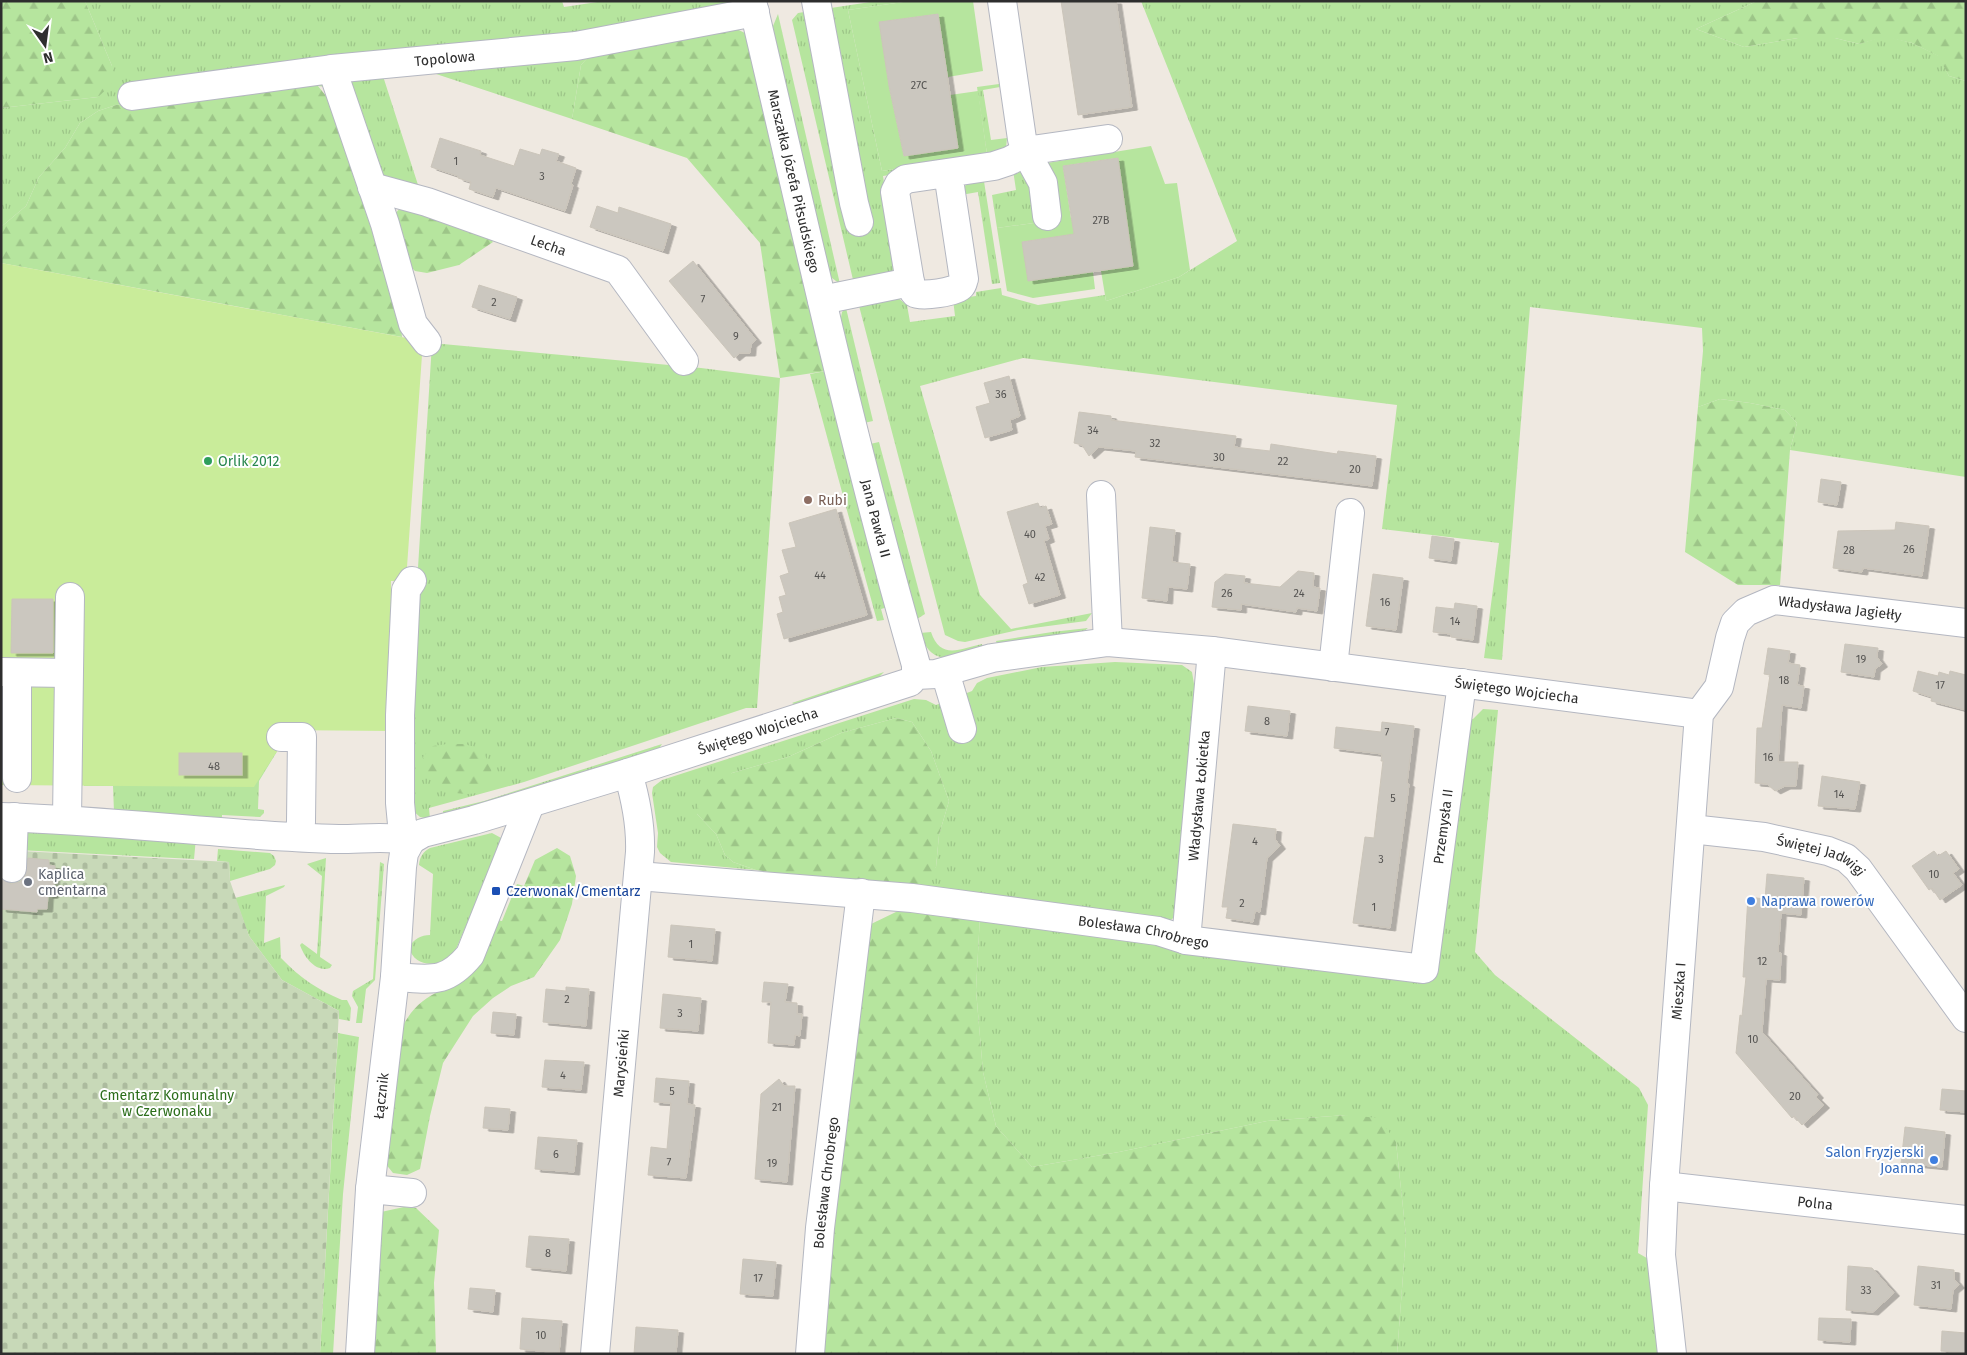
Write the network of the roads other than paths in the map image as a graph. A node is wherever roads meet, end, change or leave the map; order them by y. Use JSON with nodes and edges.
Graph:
{"nodes":[{"id":1,"x":816,"y":1,"type":"edge"},
{"id":2,"x":982,"y":1,"type":"edge"},
{"id":3,"x":1002,"y":1,"type":"edge"},
{"id":4,"x":754,"y":7,"type":"edge"},
{"id":5,"x":332,"y":69,"type":"junction"},
{"id":6,"x":994,"y":76,"type":"dead end"},
{"id":7,"x":132,"y":96,"type":"dead end"},
{"id":8,"x":1108,"y":139,"type":"dead end"},
{"id":9,"x":1026,"y":152,"type":"junction"},
{"id":10,"x":948,"y":173,"type":"junction"},
{"id":11,"x":372,"y":187,"type":"junction"},
{"id":12,"x":1047,"y":216,"type":"dead end"},
{"id":13,"x":860,"y":222,"type":"dead end"},
{"id":14,"x":910,"y":282,"type":"junction"},
{"id":15,"x":822,"y":300,"type":"junction"},
{"id":16,"x":427,"y":342,"type":"dead end"},
{"id":17,"x":836,"y":361,"type":"joint"},
{"id":18,"x":684,"y":362,"type":"dead end"},
{"id":19,"x":1101,"y":495,"type":"dead end"},
{"id":20,"x":1350,"y":513,"type":"dead end"},
{"id":21,"x":412,"y":581,"type":"dead end"},
{"id":22,"x":70,"y":597,"type":"dead end"},
{"id":23,"x":1966,"y":623,"type":"edge"},
{"id":24,"x":1108,"y":642,"type":"junction"},
{"id":25,"x":1212,"y":651,"type":"junction"},
{"id":26,"x":1333,"y":667,"type":"junction"},
{"id":27,"x":945,"y":672,"type":"junction"},
{"id":28,"x":9,"y":673,"type":"edge"},
{"id":29,"x":68,"y":673,"type":"junction"},
{"id":30,"x":916,"y":675,"type":"junction"},
{"id":31,"x":1462,"y":683,"type":"junction"},
{"id":32,"x":1699,"y":714,"type":"junction"},
{"id":33,"x":962,"y":729,"type":"dead end"},
{"id":34,"x":281,"y":737,"type":"dead end"},
{"id":35,"x":628,"y":774,"type":"junction"},
{"id":36,"x":17,"y":778,"type":"dead end"},
{"id":37,"x":530,"y":804,"type":"junction"},
{"id":38,"x":8,"y":817,"type":"edge"},
{"id":39,"x":67,"y":820,"type":"junction"},
{"id":40,"x":1691,"y":829,"type":"junction"},
{"id":41,"x":299,"y":838,"type":"junction"},
{"id":42,"x":411,"y":840,"type":"junction"},
{"id":43,"x":12,"y":868,"type":"dead end"},
{"id":44,"x":638,"y":876,"type":"junction"},
{"id":45,"x":862,"y":893,"type":"junction"},
{"id":46,"x":1186,"y":940,"type":"junction"},
{"id":47,"x":1424,"y":969,"type":"joint"},
{"id":48,"x":395,"y":977,"type":"junction"},
{"id":49,"x":1966,"y":1018,"type":"edge"},
{"id":50,"x":1664,"y":1186,"type":"junction"},
{"id":51,"x":370,"y":1189,"type":"junction"},
{"id":52,"x":412,"y":1194,"type":"dead end"},
{"id":53,"x":1966,"y":1220,"type":"edge"},
{"id":54,"x":360,"y":1354,"type":"edge"},
{"id":55,"x":595,"y":1354,"type":"edge"},
{"id":56,"x":810,"y":1354,"type":"edge"},
{"id":57,"x":1672,"y":1354,"type":"edge"}],
"edges":[{"from":1,"to":13,"type":"street"},
{"from":2,"to":6,"type":"street"},
{"from":3,"to":9,"type":"street"},
{"from":4,"to":5,"type":"street","name":"Topolowa"},
{"from":4,"to":15,"type":"street","name":"Marszałka Józefa Piłsudskiego"},
{"from":5,"to":7,"type":"street","name":"Topolowa"},
{"from":5,"to":11,"type":"street"},
{"from":8,"to":9,"type":"street"},
{"from":9,"to":10,"type":"street"},
{"from":9,"to":12,"type":"street"},
{"from":10,"to":14,"type":"street"},
{"from":10,"to":14,"type":"street"},
{"from":11,"to":16,"type":"street"},
{"from":11,"to":18,"type":"street","name":"Lecha"},
{"from":14,"to":15,"type":"street"},
{"from":15,"to":17,"type":"street","name":"Marszałka Józefa Piłsudskiego"},
{"from":17,"to":30,"type":"street","name":"Jana Pawła II"},
{"from":19,"to":24,"type":"street"},
{"from":20,"to":26,"type":"street"},
{"from":21,"to":42,"type":"street"},
{"from":22,"to":29,"type":"street"},
{"from":23,"to":32,"type":"street","name":"Władysława Jagiełły"},
{"from":24,"to":25,"type":"street","name":"Świętego Wojciecha"},
{"from":24,"to":27,"type":"street","name":"Świętego Wojciecha"},
{"from":25,"to":26,"type":"street","name":"Świętego Wojciecha"},
{"from":25,"to":46,"type":"street","name":"Władysława Łokietka"},
{"from":26,"to":31,"type":"street","name":"Świętego Wojciecha"},
{"from":27,"to":30,"type":"street","name":"Świętego Wojciecha"},
{"from":27,"to":33,"type":"street"},
{"from":28,"to":29,"type":"street"},
{"from":28,"to":36,"type":"street"},
{"from":29,"to":39,"type":"street"},
{"from":30,"to":35,"type":"street","name":"Świętego Wojciecha"},
{"from":31,"to":32,"type":"street","name":"Świętego Wojciecha"},
{"from":31,"to":47,"type":"street","name":"Przemysła II"},
{"from":32,"to":40,"type":"street","name":"Mieszka I"},
{"from":34,"to":41,"type":"street"},
{"from":35,"to":37,"type":"street","name":"Świętego Wojciecha"},
{"from":35,"to":44,"type":"street","name":"Marysieńki"},
{"from":37,"to":42,"type":"street","name":"Świętego Wojciecha"},
{"from":37,"to":48,"type":"street"},
{"from":38,"to":39,"type":"street"},
{"from":38,"to":43,"type":"street"},
{"from":39,"to":41,"type":"street"},
{"from":40,"to":49,"type":"street","name":"Świętej Jadwigi"},
{"from":40,"to":50,"type":"street","name":"Mieszka I"},
{"from":41,"to":42,"type":"street"},
{"from":42,"to":48,"type":"street","name":"Łącznik"},
{"from":44,"to":45,"type":"street","name":"Bolesława Chrobrego"},
{"from":44,"to":55,"type":"street","name":"Marysieńki"},
{"from":45,"to":46,"type":"street","name":"Bolesława Chrobrego"},
{"from":45,"to":56,"type":"street","name":"Bolesława Chrobrego"},
{"from":46,"to":47,"type":"street","name":"Bolesława Chrobrego"},
{"from":48,"to":51,"type":"street","name":"Łącznik"},
{"from":50,"to":53,"type":"street","name":"Polna"},
{"from":50,"to":57,"type":"street","name":"Mieszka I"},
{"from":51,"to":52,"type":"street"},
{"from":51,"to":54,"type":"street","name":"Łącznik"}]}
